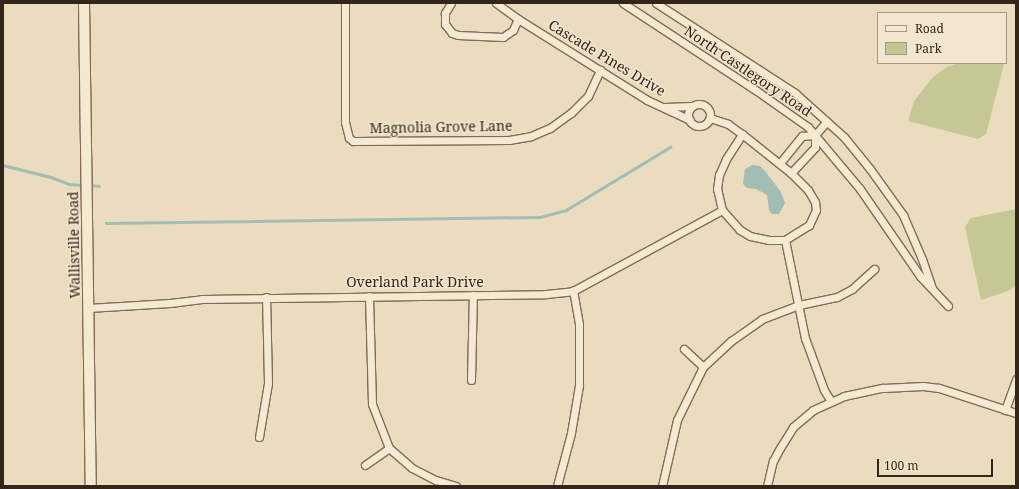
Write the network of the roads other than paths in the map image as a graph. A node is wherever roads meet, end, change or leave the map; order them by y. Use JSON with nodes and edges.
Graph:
{"nodes":[{"id":1,"x":84,"y":3,"type":"edge"},
{"id":2,"x":345,"y":3,"type":"edge"},
{"id":3,"x":451,"y":3,"type":"edge"},
{"id":4,"x":496,"y":3,"type":"edge"},
{"id":5,"x":623,"y":3,"type":"edge"},
{"id":6,"x":656,"y":3,"type":"edge"},
{"id":7,"x":518,"y":19,"type":"junction"},
{"id":8,"x":600,"y":70,"type":"junction"},
{"id":9,"x":692,"y":106,"type":"junction"},
{"id":10,"x":664,"y":108,"type":"junction"},
{"id":11,"x":710,"y":118,"type":"junction"},
{"id":12,"x":690,"y":120,"type":"junction"},
{"id":13,"x":827,"y":122,"type":"junction"},
{"id":14,"x":742,"y":134,"type":"junction"},
{"id":15,"x":815,"y":135,"type":"junction"},
{"id":16,"x":780,"y":163,"type":"junction"},
{"id":17,"x":791,"y":173,"type":"junction"},
{"id":18,"x":722,"y":210,"type":"junction"},
{"id":19,"x":785,"y":240,"type":"junction"},
{"id":20,"x":874,"y":269,"type":"dead end"},
{"id":21,"x":933,"y":290,"type":"junction"},
{"id":22,"x":573,"y":291,"type":"junction"},
{"id":23,"x":473,"y":295,"type":"junction"},
{"id":24,"x":369,"y":296,"type":"junction"},
{"id":25,"x":266,"y":297,"type":"junction"},
{"id":26,"x":799,"y":305,"type":"junction"},
{"id":27,"x":948,"y":306,"type":"dead end"},
{"id":28,"x":88,"y":308,"type":"junction"},
{"id":29,"x":684,"y":350,"type":"dead end"},
{"id":30,"x":703,"y":367,"type":"junction"},
{"id":31,"x":1016,"y":379,"type":"edge"},
{"id":32,"x":471,"y":380,"type":"dead end"},
{"id":33,"x":831,"y":401,"type":"junction"},
{"id":34,"x":1005,"y":410,"type":"junction"},
{"id":35,"x":1016,"y":413,"type":"edge"},
{"id":36,"x":259,"y":437,"type":"dead end"},
{"id":37,"x":389,"y":448,"type":"junction"},
{"id":38,"x":365,"y":466,"type":"dead end"},
{"id":39,"x":91,"y":486,"type":"edge"},
{"id":40,"x":456,"y":486,"type":"edge"},
{"id":41,"x":557,"y":486,"type":"edge"},
{"id":42,"x":662,"y":486,"type":"edge"},
{"id":43,"x":767,"y":486,"type":"edge"}],
"edges":[{"from":1,"to":28,"type":"main road","name":"Wallisville Road"},
{"from":2,"to":8,"type":"street","name":"Magnolia Grove Lane"},
{"from":3,"to":7,"type":"street"},
{"from":4,"to":7,"type":"street","name":"Cascade Pines Drive"},
{"from":5,"to":15,"type":"street","name":"North Castlegory Road"},
{"from":6,"to":13,"type":"street","name":"North Castlegory Road"},
{"from":7,"to":8,"type":"street","name":"Cascade Pines Drive"},
{"from":8,"to":10,"type":"street","name":"Cascade Pines Drive"},
{"from":9,"to":10,"type":"street","name":"Cascade Pines Drive"},
{"from":9,"to":11,"type":"street"},
{"from":9,"to":12,"type":"street"},
{"from":10,"to":12,"type":"street","name":"Cascade Pines Drive"},
{"from":11,"to":12,"type":"street"},
{"from":11,"to":14,"type":"street"},
{"from":13,"to":15,"type":"street"},
{"from":13,"to":21,"type":"street","name":"North Castlegory Road"},
{"from":14,"to":16,"type":"street"},
{"from":14,"to":18,"type":"street"},
{"from":15,"to":16,"type":"street"},
{"from":15,"to":17,"type":"street"},
{"from":15,"to":21,"type":"street","name":"North Castlegory Road"},
{"from":16,"to":17,"type":"street"},
{"from":17,"to":19,"type":"street"},
{"from":18,"to":19,"type":"street"},
{"from":18,"to":22,"type":"street","name":"Overland Park Drive"},
{"from":19,"to":26,"type":"street"},
{"from":20,"to":26,"type":"street"},
{"from":21,"to":27,"type":"street","name":"North Castlegory Road"},
{"from":22,"to":23,"type":"street","name":"Overland Park Drive"},
{"from":22,"to":41,"type":"street"},
{"from":23,"to":24,"type":"street","name":"Overland Park Drive"},
{"from":23,"to":32,"type":"street"},
{"from":24,"to":25,"type":"street","name":"Overland Park Drive"},
{"from":24,"to":37,"type":"street"},
{"from":25,"to":28,"type":"street","name":"Overland Park Drive"},
{"from":25,"to":36,"type":"street"},
{"from":26,"to":30,"type":"street"},
{"from":26,"to":33,"type":"street"},
{"from":28,"to":39,"type":"main road","name":"Wallisville Road"},
{"from":29,"to":30,"type":"street"},
{"from":30,"to":42,"type":"street"},
{"from":31,"to":34,"type":"street"},
{"from":33,"to":34,"type":"street"},
{"from":33,"to":43,"type":"street"},
{"from":34,"to":35,"type":"street"},
{"from":37,"to":38,"type":"street"},
{"from":37,"to":40,"type":"street"}]}
